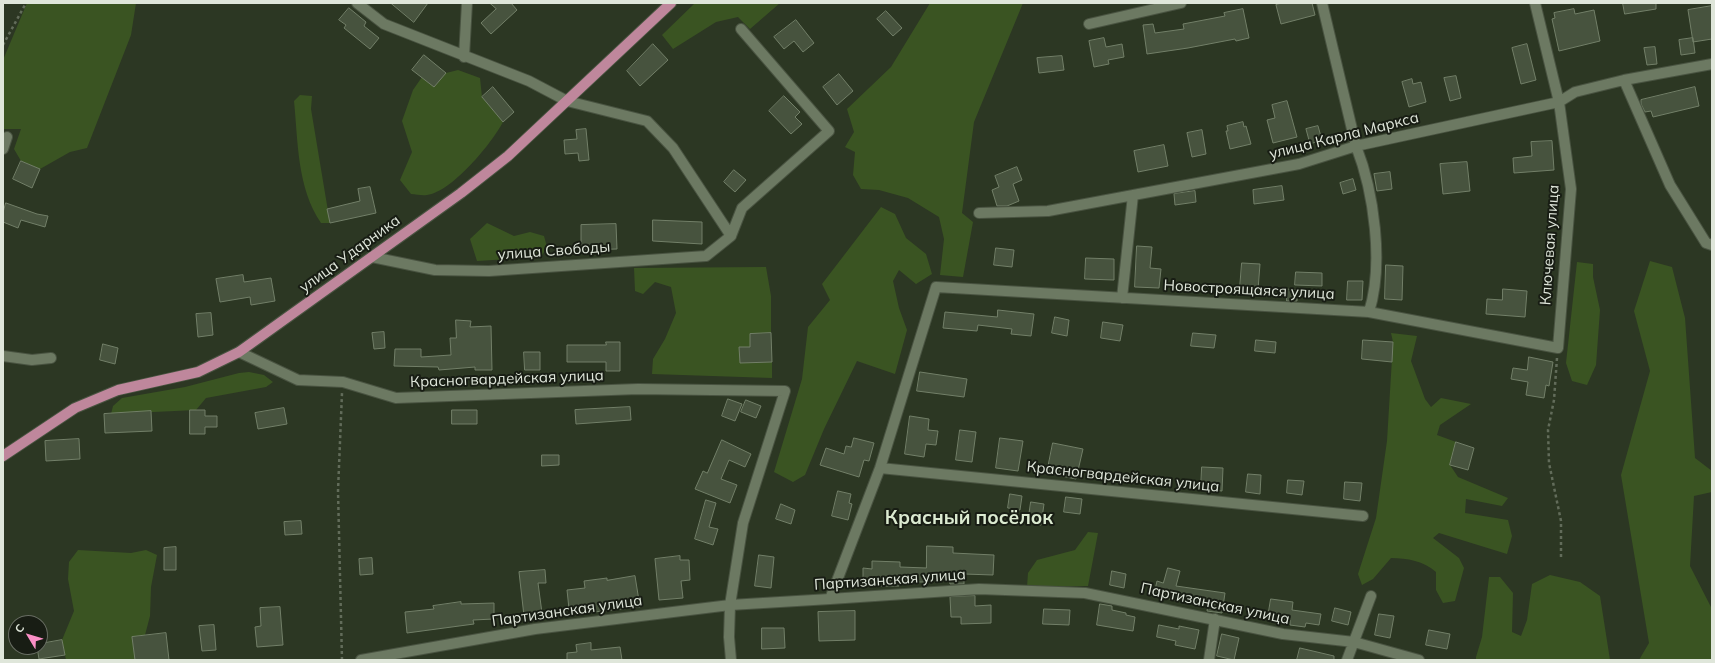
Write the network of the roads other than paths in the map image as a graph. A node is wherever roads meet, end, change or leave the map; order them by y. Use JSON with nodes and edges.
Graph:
{"nodes":[{"id":1,"x":357,"y":3,"type":"edge"},
{"id":2,"x":467,"y":3,"type":"edge"},
{"id":3,"x":671,"y":3,"type":"edge"},
{"id":4,"x":1181,"y":3,"type":"edge"},
{"id":5,"x":1322,"y":3,"type":"edge"},
{"id":6,"x":1535,"y":3,"type":"edge"},
{"id":7,"x":1089,"y":24,"type":"dead end"},
{"id":8,"x":741,"y":28,"type":"dead end"},
{"id":9,"x":464,"y":57,"type":"junction"},
{"id":10,"x":1712,"y":64,"type":"edge"},
{"id":11,"x":1624,"y":80,"type":"junction"},
{"id":12,"x":567,"y":101,"type":"junction"},
{"id":13,"x":1559,"y":102,"type":"junction"},
{"id":14,"x":7,"y":137,"type":"dead end"},
{"id":15,"x":1356,"y":146,"type":"junction"},
{"id":16,"x":3,"y":150,"type":"edge"},
{"id":17,"x":1133,"y":195,"type":"junction"},
{"id":18,"x":979,"y":213,"type":"dead end"},
{"id":19,"x":731,"y":236,"type":"junction"},
{"id":20,"x":1712,"y":245,"type":"edge"},
{"id":21,"x":372,"y":257,"type":"junction"},
{"id":22,"x":1122,"y":298,"type":"junction"},
{"id":23,"x":1370,"y":312,"type":"junction"},
{"id":24,"x":1558,"y":348,"type":"joint"},
{"id":25,"x":239,"y":352,"type":"junction"},
{"id":26,"x":3,"y":356,"type":"edge"},
{"id":27,"x":51,"y":358,"type":"dead end"},
{"id":28,"x":3,"y":456,"type":"edge"},
{"id":29,"x":880,"y":468,"type":"junction"},
{"id":30,"x":1363,"y":516,"type":"dead end"},
{"id":31,"x":1371,"y":596,"type":"dead end"},
{"id":32,"x":830,"y":599,"type":"junction"},
{"id":33,"x":730,"y":605,"type":"junction"},
{"id":34,"x":1215,"y":619,"type":"junction"},
{"id":35,"x":1354,"y":642,"type":"junction"},
{"id":36,"x":361,"y":660,"type":"edge"},
{"id":37,"x":731,"y":660,"type":"edge"},
{"id":38,"x":1209,"y":660,"type":"edge"},
{"id":39,"x":1347,"y":660,"type":"edge"},
{"id":40,"x":1419,"y":660,"type":"edge"}],
"edges":[{"from":1,"to":9,"type":"street"},
{"from":2,"to":9,"type":"street"},
{"from":3,"to":12,"type":"main road","name":"улица Ударника"},
{"from":4,"to":7,"type":"street"},
{"from":5,"to":15,"type":"street"},
{"from":6,"to":13,"type":"street","name":"Ключевая улица"},
{"from":8,"to":19,"type":"street","name":"улица Свободы"},
{"from":9,"to":12,"type":"street"},
{"from":10,"to":11,"type":"street","name":"улица Карла Маркса"},
{"from":11,"to":13,"type":"street","name":"улица Карла Маркса"},
{"from":11,"to":20,"type":"street"},
{"from":12,"to":19,"type":"street"},
{"from":12,"to":21,"type":"main road","name":"улица Ударника"},
{"from":13,"to":15,"type":"street","name":"улица Карла Маркса"},
{"from":13,"to":24,"type":"street","name":"Ключевая улица"},
{"from":14,"to":16,"type":"street"},
{"from":15,"to":17,"type":"street","name":"улица Карла Маркса"},
{"from":15,"to":23,"type":"street"},
{"from":17,"to":18,"type":"street","name":"улица Карла Маркса"},
{"from":17,"to":22,"type":"street"},
{"from":19,"to":21,"type":"street","name":"улица Свободы"},
{"from":21,"to":25,"type":"main road","name":"улица Ударника"},
{"from":22,"to":23,"type":"street","name":"Новостроящаяся улица"},
{"from":22,"to":29,"type":"street","name":"Новостроящаяся улица"},
{"from":23,"to":24,"type":"street","name":"Новостроящаяся улица"},
{"from":25,"to":28,"type":"main road","name":"улица Ударника"},
{"from":25,"to":33,"type":"street","name":"Красногвардейская улица"},
{"from":26,"to":27,"type":"street"},
{"from":29,"to":30,"type":"street","name":"Красногвардейская улица"},
{"from":29,"to":32,"type":"street"},
{"from":31,"to":35,"type":"street"},
{"from":32,"to":33,"type":"street","name":"Партизанская улица"},
{"from":32,"to":34,"type":"street","name":"Партизанская улица"},
{"from":33,"to":36,"type":"street","name":"Партизанская улица"},
{"from":33,"to":37,"type":"street"},
{"from":34,"to":35,"type":"street","name":"Партизанская улица"},
{"from":34,"to":38,"type":"street"},
{"from":35,"to":39,"type":"street"},
{"from":35,"to":40,"type":"street","name":"Партизанская улица"}]}
